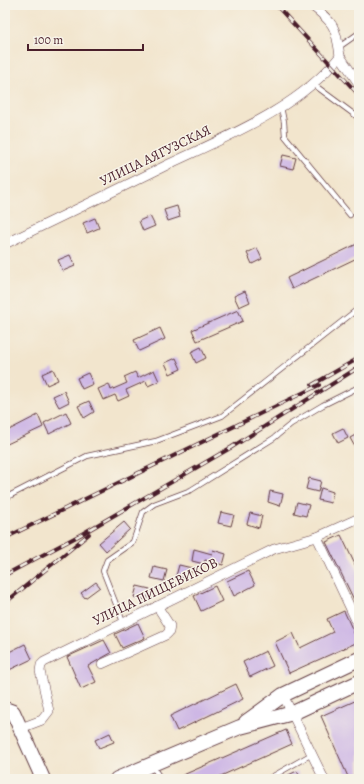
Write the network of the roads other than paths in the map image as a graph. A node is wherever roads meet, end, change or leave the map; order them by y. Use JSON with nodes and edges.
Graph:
{"nodes":[{"id":1,"x":311,"y":5,"type":"edge"},
{"id":2,"x":359,"y":33,"type":"edge"},
{"id":3,"x":339,"y":51,"type":"junction"},
{"id":4,"x":313,"y":84,"type":"junction"},
{"id":5,"x":359,"y":84,"type":"edge"},
{"id":6,"x":281,"y":107,"type":"junction"},
{"id":7,"x":359,"y":118,"type":"edge"},
{"id":8,"x":350,"y":215,"type":"dead end"},
{"id":9,"x":5,"y":244,"type":"edge"},
{"id":10,"x":359,"y":308,"type":"edge"},
{"id":11,"x":359,"y":387,"type":"edge"},
{"id":12,"x":5,"y":498,"type":"edge"},
{"id":13,"x":359,"y":518,"type":"edge"},
{"id":14,"x":317,"y":537,"type":"junction"},
{"id":15,"x":158,"y":606,"type":"junction"},
{"id":16,"x":358,"y":621,"type":"edge"},
{"id":17,"x":123,"y":622,"type":"junction"},
{"id":18,"x":359,"y":660,"type":"edge"},
{"id":19,"x":102,"y":664,"type":"dead end"},
{"id":20,"x":359,"y":682,"type":"edge"},
{"id":21,"x":283,"y":694,"type":"junction"},
{"id":22,"x":5,"y":708,"type":"edge"},
{"id":23,"x":293,"y":713,"type":"junction"},
{"id":24,"x":240,"y":727,"type":"junction"},
{"id":25,"x":20,"y":728,"type":"junction"},
{"id":26,"x":312,"y":753,"type":"junction"},
{"id":27,"x":151,"y":764,"type":"junction"},
{"id":28,"x":43,"y":779,"type":"edge"},
{"id":29,"x":116,"y":779,"type":"edge"},
{"id":30,"x":161,"y":779,"type":"edge"},
{"id":31,"x":268,"y":779,"type":"edge"},
{"id":32,"x":324,"y":779,"type":"edge"}],
"edges":[{"from":1,"to":3,"type":"street"},
{"from":2,"to":3,"type":"lane"},
{"from":3,"to":4,"type":"street","name":"УЛИЦА АЯГУЗСКАЯ"},
{"from":3,"to":5,"type":"street"},
{"from":4,"to":6,"type":"street","name":"УЛИЦА АЯГУЗСКАЯ"},
{"from":4,"to":7,"type":"lane"},
{"from":6,"to":8,"type":"lane"},
{"from":6,"to":9,"type":"street","name":"УЛИЦА АЯГУЗСКАЯ"},
{"from":10,"to":12,"type":"lane"},
{"from":11,"to":17,"type":"lane"},
{"from":13,"to":14,"type":"street","name":"УЛИЦА ПИЩЕВИКОВ"},
{"from":14,"to":15,"type":"street","name":"УЛИЦА ПИЩЕВИКОВ"},
{"from":14,"to":16,"type":"street"},
{"from":15,"to":17,"type":"street","name":"УЛИЦА ПИЩЕВИКОВ"},
{"from":15,"to":19,"type":"street"},
{"from":17,"to":25,"type":"street","name":"УЛИЦА ПИЩЕВИКОВ"},
{"from":18,"to":21,"type":"highway"},
{"from":20,"to":23,"type":"highway"},
{"from":21,"to":23,"type":"street"},
{"from":21,"to":24,"type":"highway"},
{"from":22,"to":25,"type":"highway"},
{"from":23,"to":24,"type":"highway"},
{"from":23,"to":26,"type":"street"},
{"from":24,"to":27,"type":"highway"},
{"from":25,"to":28,"type":"highway"},
{"from":26,"to":31,"type":"lane"},
{"from":26,"to":32,"type":"street"},
{"from":27,"to":29,"type":"highway"},
{"from":27,"to":30,"type":"lane"}]}
